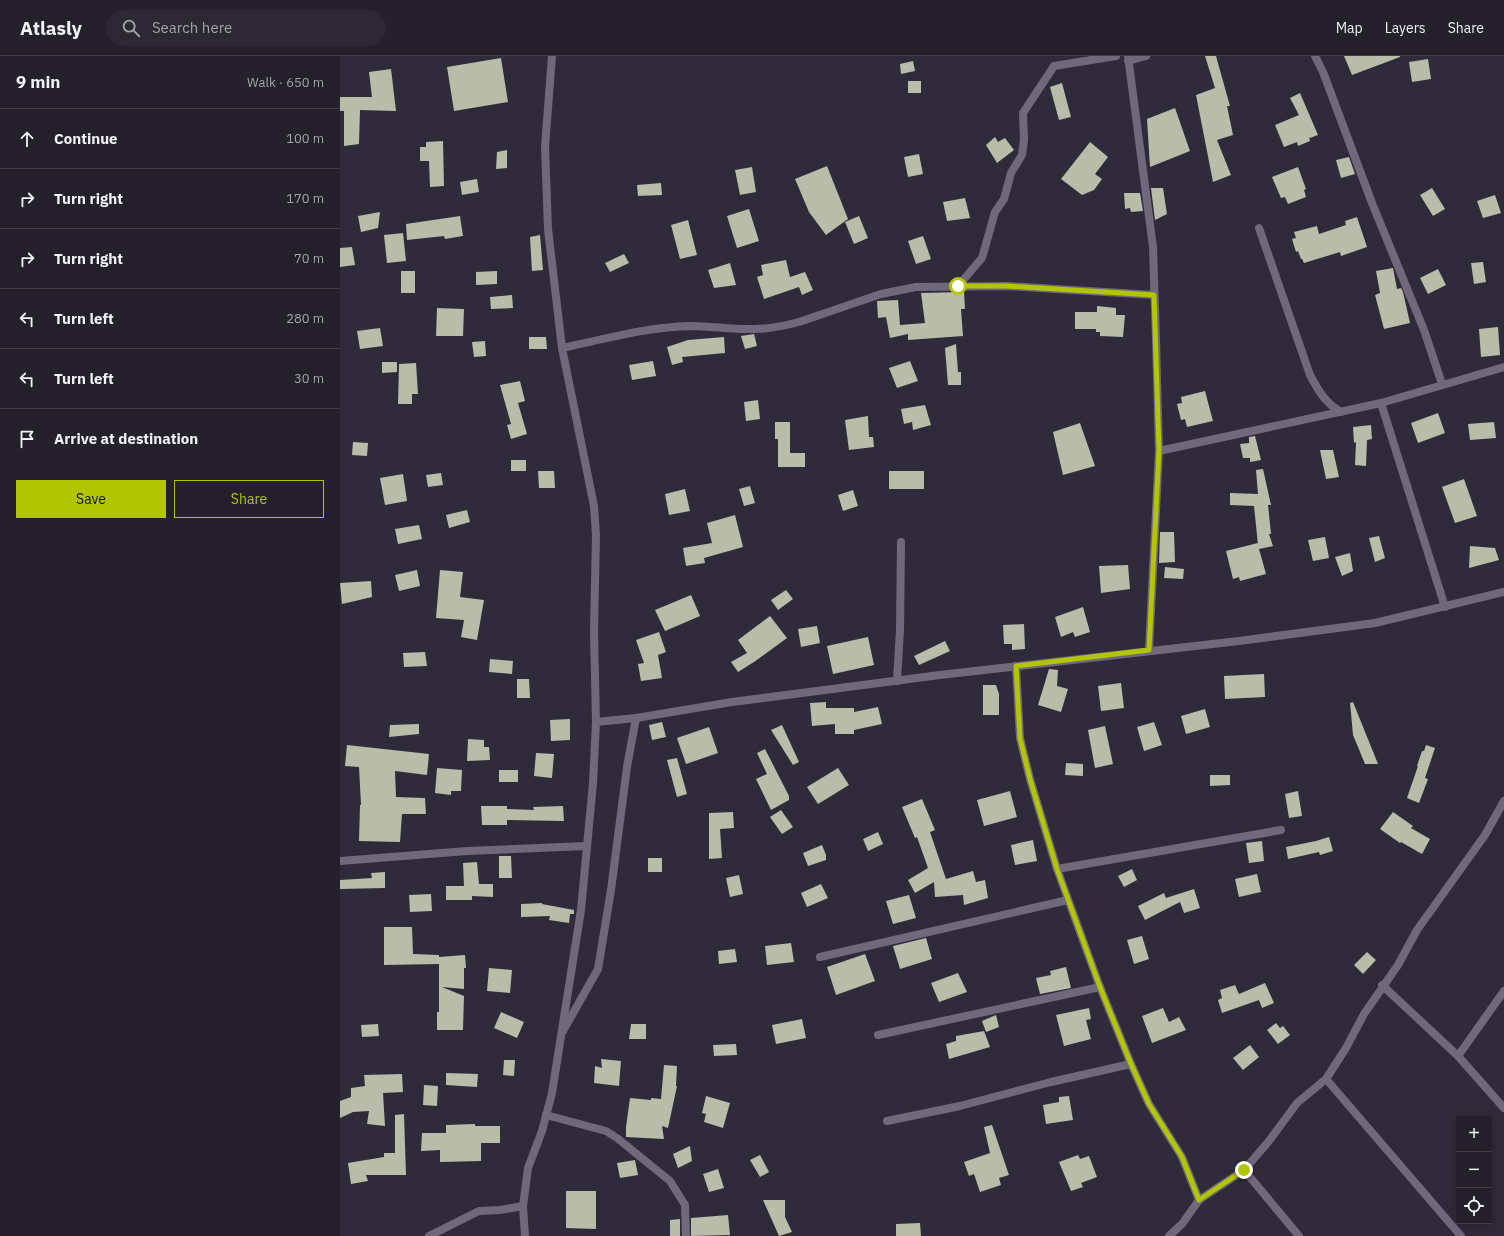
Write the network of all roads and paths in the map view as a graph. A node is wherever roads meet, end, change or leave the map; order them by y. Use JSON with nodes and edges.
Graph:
{"nodes":[{"id":1,"x":552,"y":56,"type":"edge"},
{"id":2,"x":1116,"y":56,"type":"edge"},
{"id":3,"x":1146,"y":56,"type":"edge"},
{"id":4,"x":1315,"y":56,"type":"edge"},
{"id":5,"x":1128,"y":58,"type":"edge"},
{"id":6,"x":1260,"y":228,"type":"dead end"},
{"id":7,"x":958,"y":286,"type":"junction"},
{"id":8,"x":1154,"y":295,"type":"junction"},
{"id":9,"x":562,"y":348,"type":"junction"},
{"id":10,"x":1504,"y":367,"type":"edge"},
{"id":11,"x":1442,"y":384,"type":"junction"},
{"id":12,"x":1381,"y":403,"type":"junction"},
{"id":13,"x":1341,"y":412,"type":"junction"},
{"id":14,"x":1159,"y":450,"type":"junction"},
{"id":15,"x":901,"y":542,"type":"dead end"},
{"id":16,"x":1504,"y":592,"type":"edge"},
{"id":17,"x":1445,"y":607,"type":"junction"},
{"id":18,"x":1149,"y":650,"type":"junction"},
{"id":19,"x":1016,"y":666,"type":"junction"},
{"id":20,"x":897,"y":681,"type":"junction"},
{"id":21,"x":636,"y":718,"type":"junction"},
{"id":22,"x":596,"y":722,"type":"junction"},
{"id":23,"x":1504,"y":801,"type":"edge"},
{"id":24,"x":1281,"y":830,"type":"dead end"},
{"id":25,"x":586,"y":846,"type":"junction"},
{"id":26,"x":340,"y":861,"type":"edge"},
{"id":27,"x":1057,"y":869,"type":"junction"},
{"id":28,"x":1068,"y":900,"type":"junction"},
{"id":29,"x":820,"y":957,"type":"dead end"},
{"id":30,"x":1382,"y":985,"type":"junction"},
{"id":31,"x":1100,"y":987,"type":"junction"},
{"id":32,"x":1504,"y":991,"type":"edge"},
{"id":33,"x":878,"y":1035,"type":"dead end"},
{"id":34,"x":560,"y":1037,"type":"junction"},
{"id":35,"x":1458,"y":1056,"type":"junction"},
{"id":36,"x":1131,"y":1064,"type":"junction"},
{"id":37,"x":1326,"y":1079,"type":"junction"},
{"id":38,"x":1504,"y":1108,"type":"edge"},
{"id":39,"x":546,"y":1115,"type":"junction"},
{"id":40,"x":887,"y":1120,"type":"dead end"},
{"id":41,"x":1244,"y":1170,"type":"junction"},
{"id":42,"x":1199,"y":1200,"type":"junction"},
{"id":43,"x":523,"y":1206,"type":"junction"},
{"id":44,"x":429,"y":1236,"type":"edge"},
{"id":45,"x":524,"y":1236,"type":"edge"},
{"id":46,"x":686,"y":1236,"type":"edge"},
{"id":47,"x":1170,"y":1236,"type":"edge"},
{"id":48,"x":1299,"y":1236,"type":"edge"},
{"id":49,"x":1461,"y":1236,"type":"edge"}],
"edges":[{"from":1,"to":9,"type":"street"},
{"from":2,"to":7,"type":"street"},
{"from":3,"to":5,"type":"street"},
{"from":4,"to":11,"type":"street"},
{"from":5,"to":8,"type":"street"},
{"from":6,"to":13,"type":"street"},
{"from":7,"to":8,"type":"street"},
{"from":7,"to":9,"type":"street"},
{"from":8,"to":14,"type":"street"},
{"from":9,"to":22,"type":"street"},
{"from":10,"to":11,"type":"street"},
{"from":11,"to":12,"type":"street"},
{"from":12,"to":13,"type":"street"},
{"from":12,"to":17,"type":"street"},
{"from":13,"to":14,"type":"street"},
{"from":14,"to":18,"type":"street"},
{"from":15,"to":20,"type":"street"},
{"from":16,"to":17,"type":"street"},
{"from":17,"to":18,"type":"street"},
{"from":18,"to":19,"type":"street"},
{"from":19,"to":20,"type":"street"},
{"from":19,"to":27,"type":"street"},
{"from":20,"to":21,"type":"street"},
{"from":21,"to":22,"type":"street"},
{"from":21,"to":34,"type":"street"},
{"from":22,"to":25,"type":"street"},
{"from":23,"to":30,"type":"street"},
{"from":24,"to":27,"type":"street"},
{"from":25,"to":26,"type":"street"},
{"from":25,"to":34,"type":"street"},
{"from":27,"to":28,"type":"street"},
{"from":28,"to":29,"type":"street"},
{"from":28,"to":31,"type":"street"},
{"from":30,"to":35,"type":"street"},
{"from":30,"to":37,"type":"street"},
{"from":31,"to":33,"type":"street"},
{"from":31,"to":36,"type":"street"},
{"from":32,"to":35,"type":"street"},
{"from":34,"to":39,"type":"street"},
{"from":35,"to":38,"type":"street"},
{"from":36,"to":40,"type":"street"},
{"from":36,"to":42,"type":"street"},
{"from":37,"to":41,"type":"street"},
{"from":37,"to":49,"type":"street"},
{"from":39,"to":43,"type":"street"},
{"from":39,"to":46,"type":"street"},
{"from":41,"to":42,"type":"street"},
{"from":41,"to":48,"type":"street"},
{"from":42,"to":47,"type":"street"},
{"from":43,"to":44,"type":"street"},
{"from":43,"to":45,"type":"street"}]}
